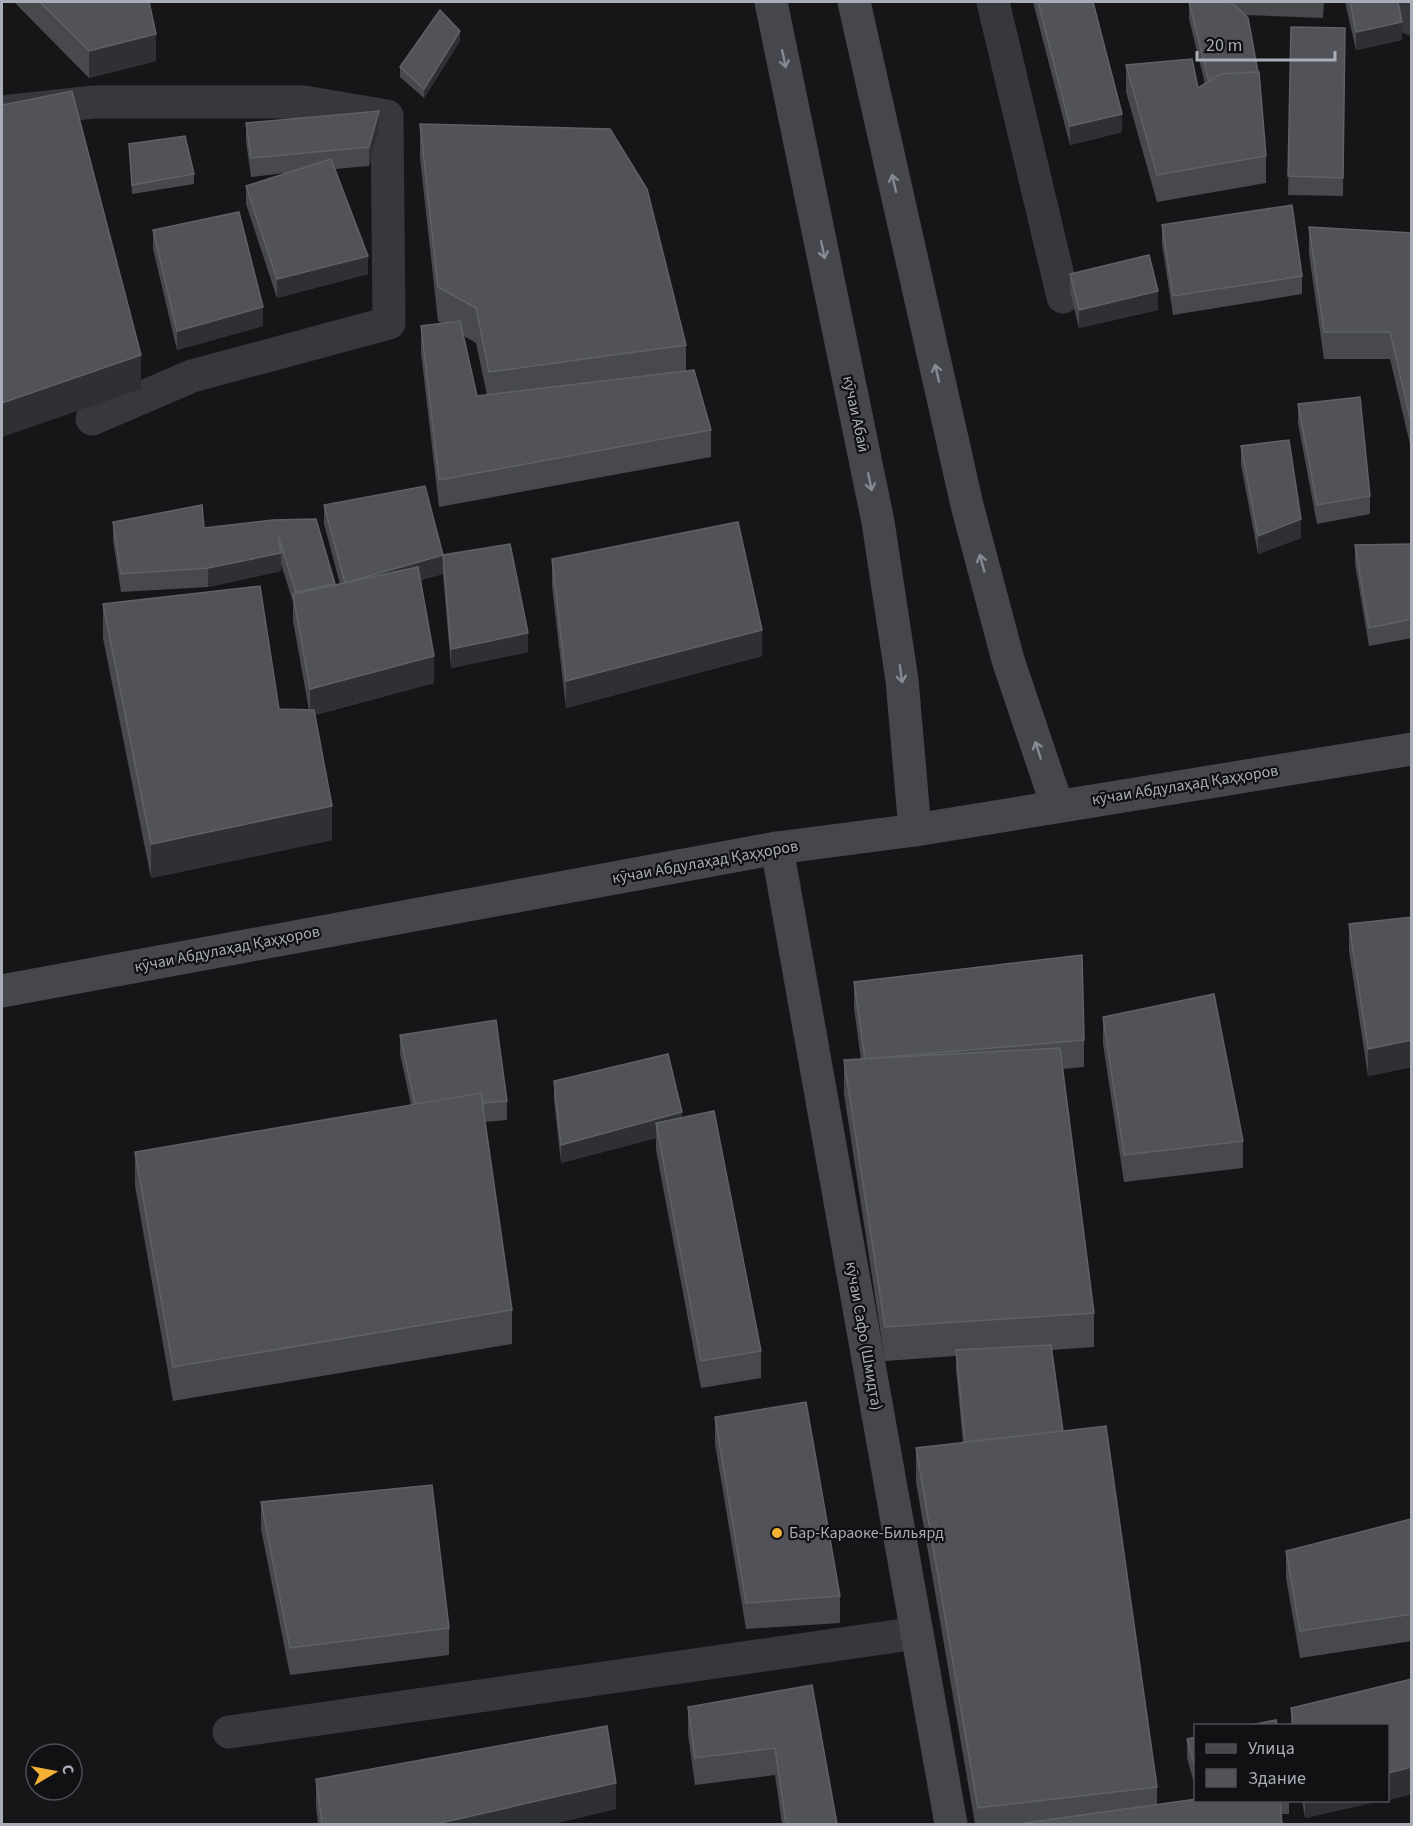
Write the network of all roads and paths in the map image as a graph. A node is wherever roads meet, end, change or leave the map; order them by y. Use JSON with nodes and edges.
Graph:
{"nodes":[{"id":1,"x":771,"y":2,"type":"edge"},
{"id":2,"x":854,"y":2,"type":"edge"},
{"id":3,"x":993,"y":2,"type":"edge"},
{"id":4,"x":1410,"y":2,"type":"edge"},
{"id":5,"x":1412,"y":19,"type":"edge"},
{"id":6,"x":2,"y":112,"type":"edge"},
{"id":7,"x":1063,"y":297,"type":"dead end"},
{"id":8,"x":92,"y":419,"type":"dead end"},
{"id":9,"x":1412,"y":749,"type":"edge"},
{"id":10,"x":1057,"y":805,"type":"junction"},
{"id":11,"x":915,"y":830,"type":"junction"},
{"id":12,"x":777,"y":849,"type":"junction"},
{"id":13,"x":2,"y":991,"type":"edge"},
{"id":14,"x":917,"y":1633,"type":"junction"},
{"id":15,"x":229,"y":1732,"type":"dead end"},
{"id":16,"x":951,"y":1824,"type":"edge"}],
"edges":[{"from":1,"to":11,"type":"main road","name":"кӯчаи Абаӣ","one_way":true},
{"from":10,"to":2,"type":"main road","one_way":true},
{"from":3,"to":7,"type":"street"},
{"from":4,"to":5,"type":"street"},
{"from":6,"to":8,"type":"street"},
{"from":9,"to":10,"type":"main road","name":"кӯчаи Абдулаҳад Қаҳҳоров"},
{"from":10,"to":11,"type":"main road","name":"кӯчаи Абдулаҳад Қаҳҳоров"},
{"from":11,"to":12,"type":"main road","name":"кӯчаи Абдулаҳад Қаҳҳоров"},
{"from":12,"to":13,"type":"main road","name":"кӯчаи Абдулаҳад Қаҳҳоров"},
{"from":12,"to":14,"type":"main road","name":"кӯчаи Сафо (Шмидта)"},
{"from":14,"to":15,"type":"street"},
{"from":14,"to":16,"type":"main road","name":"кӯчаи Сафо (Шмидта)"}]}
